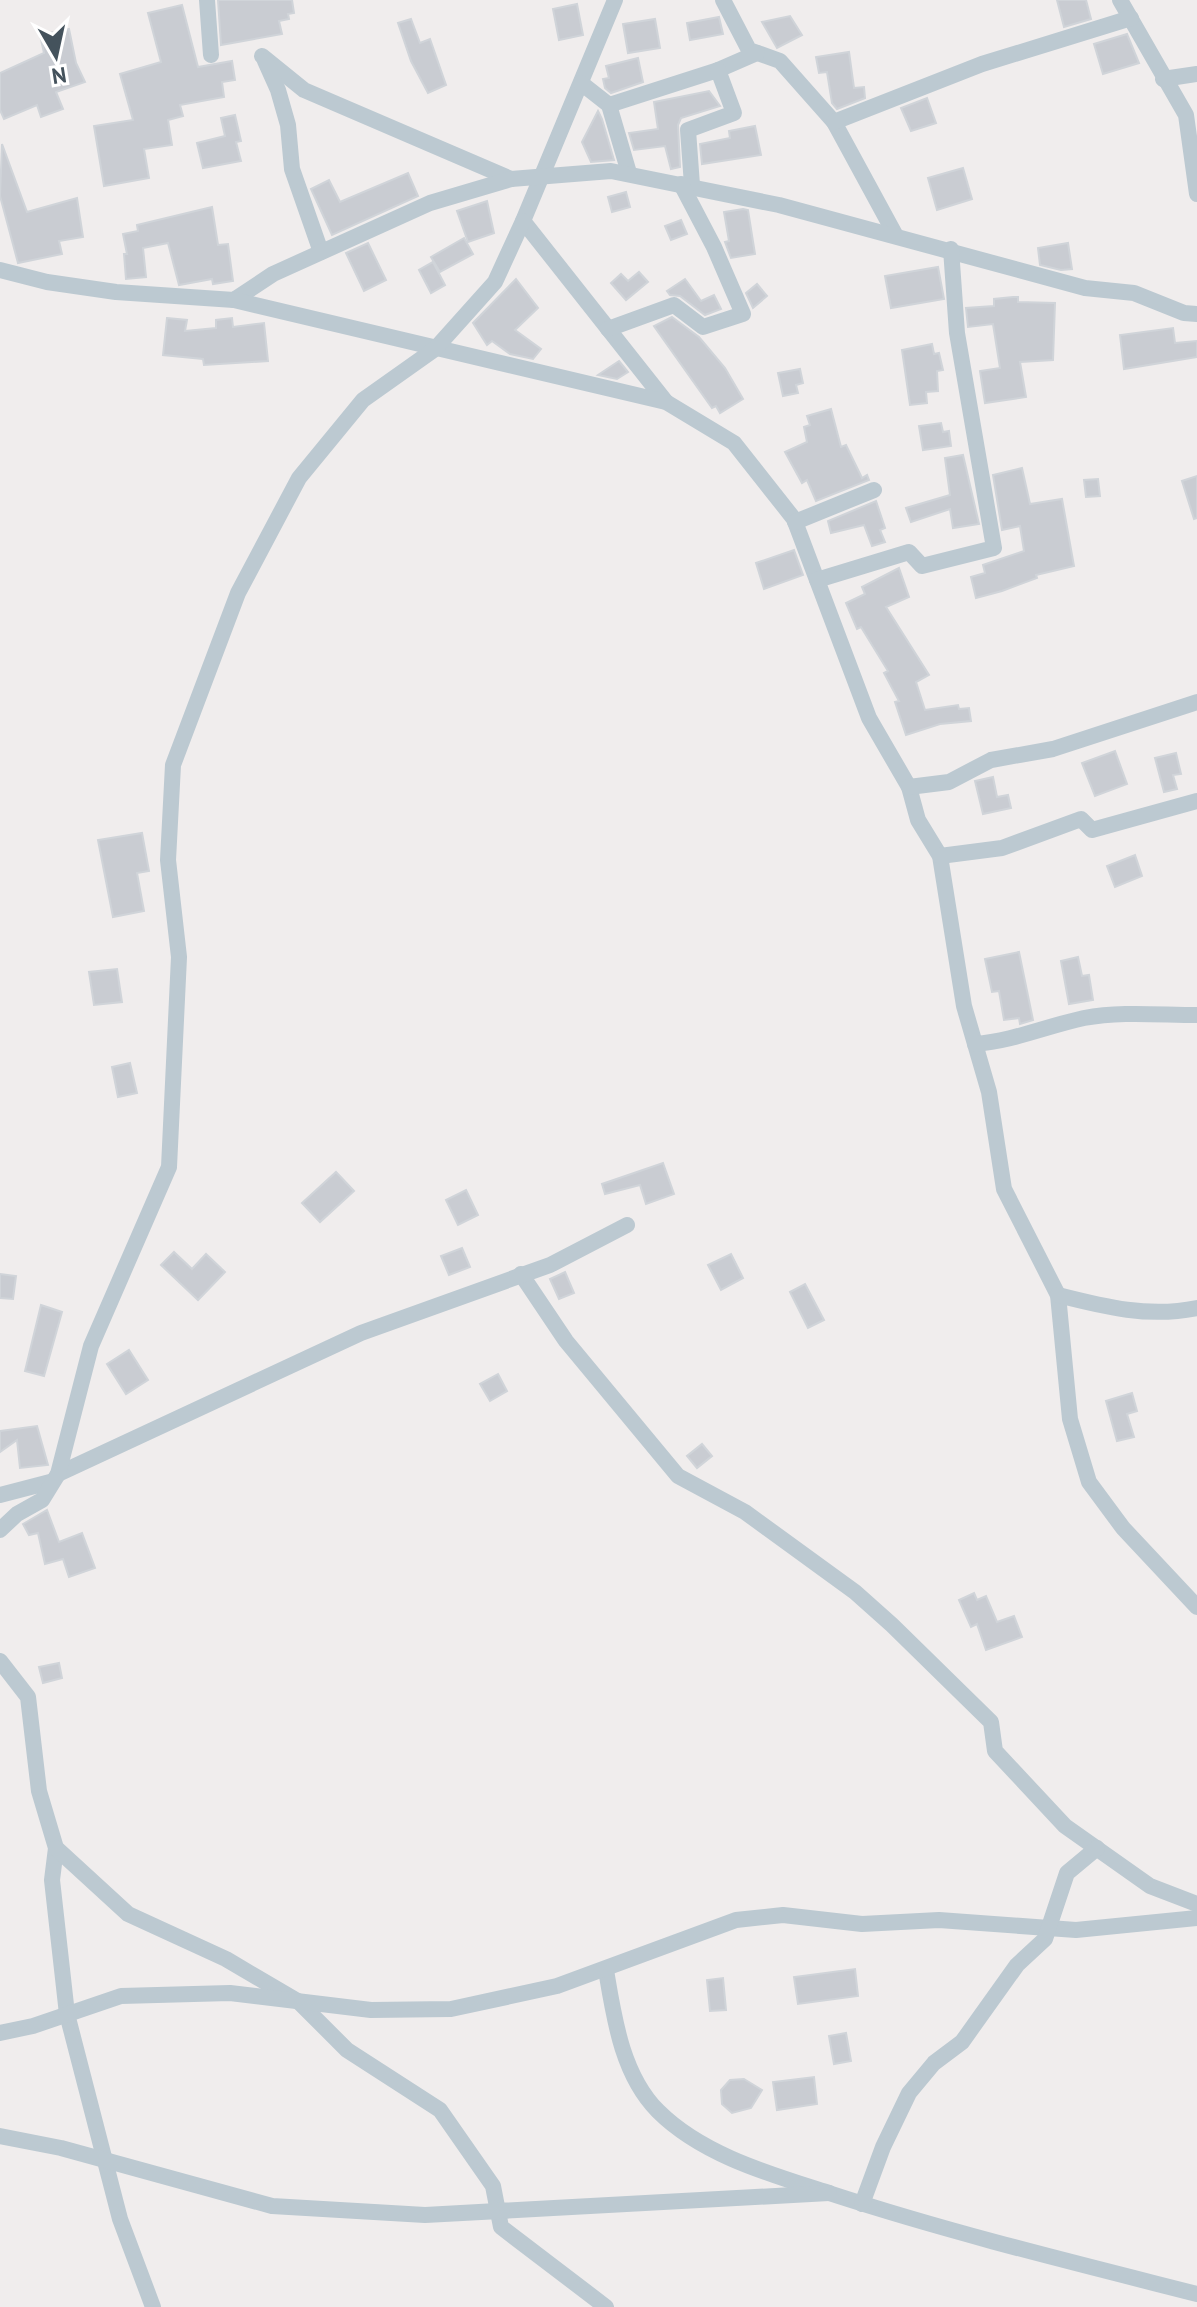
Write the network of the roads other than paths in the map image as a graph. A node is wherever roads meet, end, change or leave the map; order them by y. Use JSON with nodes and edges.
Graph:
{"nodes":[{"id":1,"x":207,"y":0,"type":"edge"},
{"id":2,"x":615,"y":0,"type":"edge"},
{"id":3,"x":723,"y":0,"type":"edge"},
{"id":4,"x":1120,"y":0,"type":"edge"},
{"id":5,"x":1131,"y":18,"type":"junction"},
{"id":6,"x":757,"y":53,"type":"junction"},
{"id":7,"x":211,"y":55,"type":"dead end"},
{"id":8,"x":718,"y":70,"type":"junction"},
{"id":9,"x":1197,"y":74,"type":"edge"},
{"id":10,"x":1163,"y":79,"type":"junction"},
{"id":11,"x":581,"y":83,"type":"junction"},
{"id":12,"x":609,"y":105,"type":"junction"},
{"id":13,"x":1186,"y":115,"type":"junction"},
{"id":14,"x":834,"y":122,"type":"junction"},
{"id":15,"x":1197,"y":139,"type":"edge"},
{"id":16,"x":629,"y":173,"type":"junction"},
{"id":17,"x":542,"y":175,"type":"junction"},
{"id":18,"x":511,"y":179,"type":"junction"},
{"id":19,"x":687,"y":185,"type":"junction"},
{"id":20,"x":1197,"y":194,"type":"edge"},
{"id":21,"x":523,"y":221,"type":"junction"},
{"id":22,"x":896,"y":236,"type":"junction"},
{"id":23,"x":951,"y":249,"type":"junction"},
{"id":24,"x":321,"y":252,"type":"junction"},
{"id":25,"x":0,"y":270,"type":"edge"},
{"id":26,"x":234,"y":300,"type":"junction"},
{"id":27,"x":1197,"y":314,"type":"edge"},
{"id":28,"x":608,"y":329,"type":"junction"},
{"id":29,"x":435,"y":349,"type":"junction"},
{"id":30,"x":666,"y":402,"type":"junction"},
{"id":31,"x":874,"y":490,"type":"dead end"},
{"id":32,"x":795,"y":522,"type":"junction"},
{"id":33,"x":817,"y":580,"type":"junction"},
{"id":34,"x":1197,"y":702,"type":"edge"},
{"id":35,"x":909,"y":787,"type":"junction"},
{"id":36,"x":1197,"y":801,"type":"edge"},
{"id":37,"x":940,"y":856,"type":"junction"},
{"id":38,"x":1197,"y":1015,"type":"edge"},
{"id":39,"x":975,"y":1044,"type":"junction"},
{"id":40,"x":627,"y":1225,"type":"dead end"},
{"id":41,"x":521,"y":1274,"type":"junction"},
{"id":42,"x":1058,"y":1295,"type":"junction"},
{"id":43,"x":1197,"y":1308,"type":"edge"},
{"id":44,"x":54,"y":1478,"type":"junction"},
{"id":45,"x":0,"y":1495,"type":"edge"},
{"id":46,"x":0,"y":1530,"type":"edge"},
{"id":47,"x":1197,"y":1607,"type":"edge"},
{"id":48,"x":0,"y":1661,"type":"edge"},
{"id":49,"x":56,"y":1848,"type":"junction"},
{"id":50,"x":1097,"y":1848,"type":"junction"},
{"id":51,"x":1197,"y":1904,"type":"edge"},
{"id":52,"x":1197,"y":1918,"type":"edge"},
{"id":53,"x":1048,"y":1927,"type":"junction"},
{"id":54,"x":606,"y":1970,"type":"junction"},
{"id":55,"x":299,"y":2002,"type":"junction"},
{"id":56,"x":67,"y":2014,"type":"junction"},
{"id":57,"x":0,"y":2033,"type":"edge"},
{"id":58,"x":0,"y":2136,"type":"edge"},
{"id":59,"x":104,"y":2161,"type":"junction"},
{"id":60,"x":829,"y":2193,"type":"junction"},
{"id":61,"x":862,"y":2204,"type":"junction"},
{"id":62,"x":498,"y":2209,"type":"junction"},
{"id":63,"x":1197,"y":2294,"type":"edge"},
{"id":64,"x":153,"y":2307,"type":"edge"},
{"id":65,"x":606,"y":2307,"type":"edge"}],
"edges":[{"from":1,"to":7,"type":"street"},
{"from":2,"to":11,"type":"street"},
{"from":3,"to":6,"type":"street"},
{"from":4,"to":5,"type":"street"},
{"from":5,"to":10,"type":"street"},
{"from":5,"to":14,"type":"street"},
{"from":6,"to":8,"type":"street"},
{"from":6,"to":14,"type":"street"},
{"from":8,"to":12,"type":"street"},
{"from":8,"to":19,"type":"street"},
{"from":9,"to":10,"type":"street"},
{"from":10,"to":13,"type":"street"},
{"from":11,"to":12,"type":"street"},
{"from":11,"to":17,"type":"street"},
{"from":12,"to":16,"type":"street"},
{"from":13,"to":15,"type":"street"},
{"from":13,"to":20,"type":"street"},
{"from":14,"to":22,"type":"street"},
{"from":16,"to":17,"type":"street"},
{"from":16,"to":19,"type":"street"},
{"from":17,"to":18,"type":"street"},
{"from":17,"to":21,"type":"street"},
{"from":18,"to":24,"type":"street"},
{"from":18,"to":24,"type":"street"},
{"from":19,"to":22,"type":"street"},
{"from":19,"to":28,"type":"street"},
{"from":21,"to":28,"type":"street"},
{"from":21,"to":29,"type":"street"},
{"from":22,"to":23,"type":"street"},
{"from":23,"to":27,"type":"street"},
{"from":23,"to":33,"type":"street"},
{"from":24,"to":26,"type":"street"},
{"from":25,"to":26,"type":"street"},
{"from":26,"to":29,"type":"street"},
{"from":28,"to":30,"type":"street"},
{"from":29,"to":30,"type":"street"},
{"from":29,"to":44,"type":"street"},
{"from":30,"to":32,"type":"street"},
{"from":31,"to":32,"type":"street"},
{"from":32,"to":33,"type":"street"},
{"from":33,"to":35,"type":"street"},
{"from":34,"to":35,"type":"street"},
{"from":35,"to":37,"type":"street"},
{"from":36,"to":37,"type":"street"},
{"from":37,"to":39,"type":"street"},
{"from":38,"to":39,"type":"street"},
{"from":39,"to":42,"type":"street"},
{"from":40,"to":41,"type":"street"},
{"from":41,"to":44,"type":"street"},
{"from":41,"to":50,"type":"street"},
{"from":42,"to":43,"type":"street"},
{"from":42,"to":47,"type":"street"},
{"from":44,"to":45,"type":"street"},
{"from":44,"to":46,"type":"street"},
{"from":48,"to":49,"type":"street"},
{"from":49,"to":55,"type":"street"},
{"from":49,"to":56,"type":"street"},
{"from":50,"to":51,"type":"street"},
{"from":50,"to":53,"type":"street"},
{"from":52,"to":53,"type":"street"},
{"from":53,"to":54,"type":"street"},
{"from":53,"to":61,"type":"street"},
{"from":54,"to":55,"type":"street"},
{"from":54,"to":60,"type":"street"},
{"from":55,"to":56,"type":"street"},
{"from":55,"to":62,"type":"street"},
{"from":56,"to":57,"type":"street"},
{"from":56,"to":59,"type":"street"},
{"from":58,"to":59,"type":"street"},
{"from":59,"to":62,"type":"street"},
{"from":59,"to":64,"type":"street"},
{"from":60,"to":61,"type":"street"},
{"from":60,"to":62,"type":"street"},
{"from":61,"to":63,"type":"street"},
{"from":62,"to":65,"type":"street"}]}
